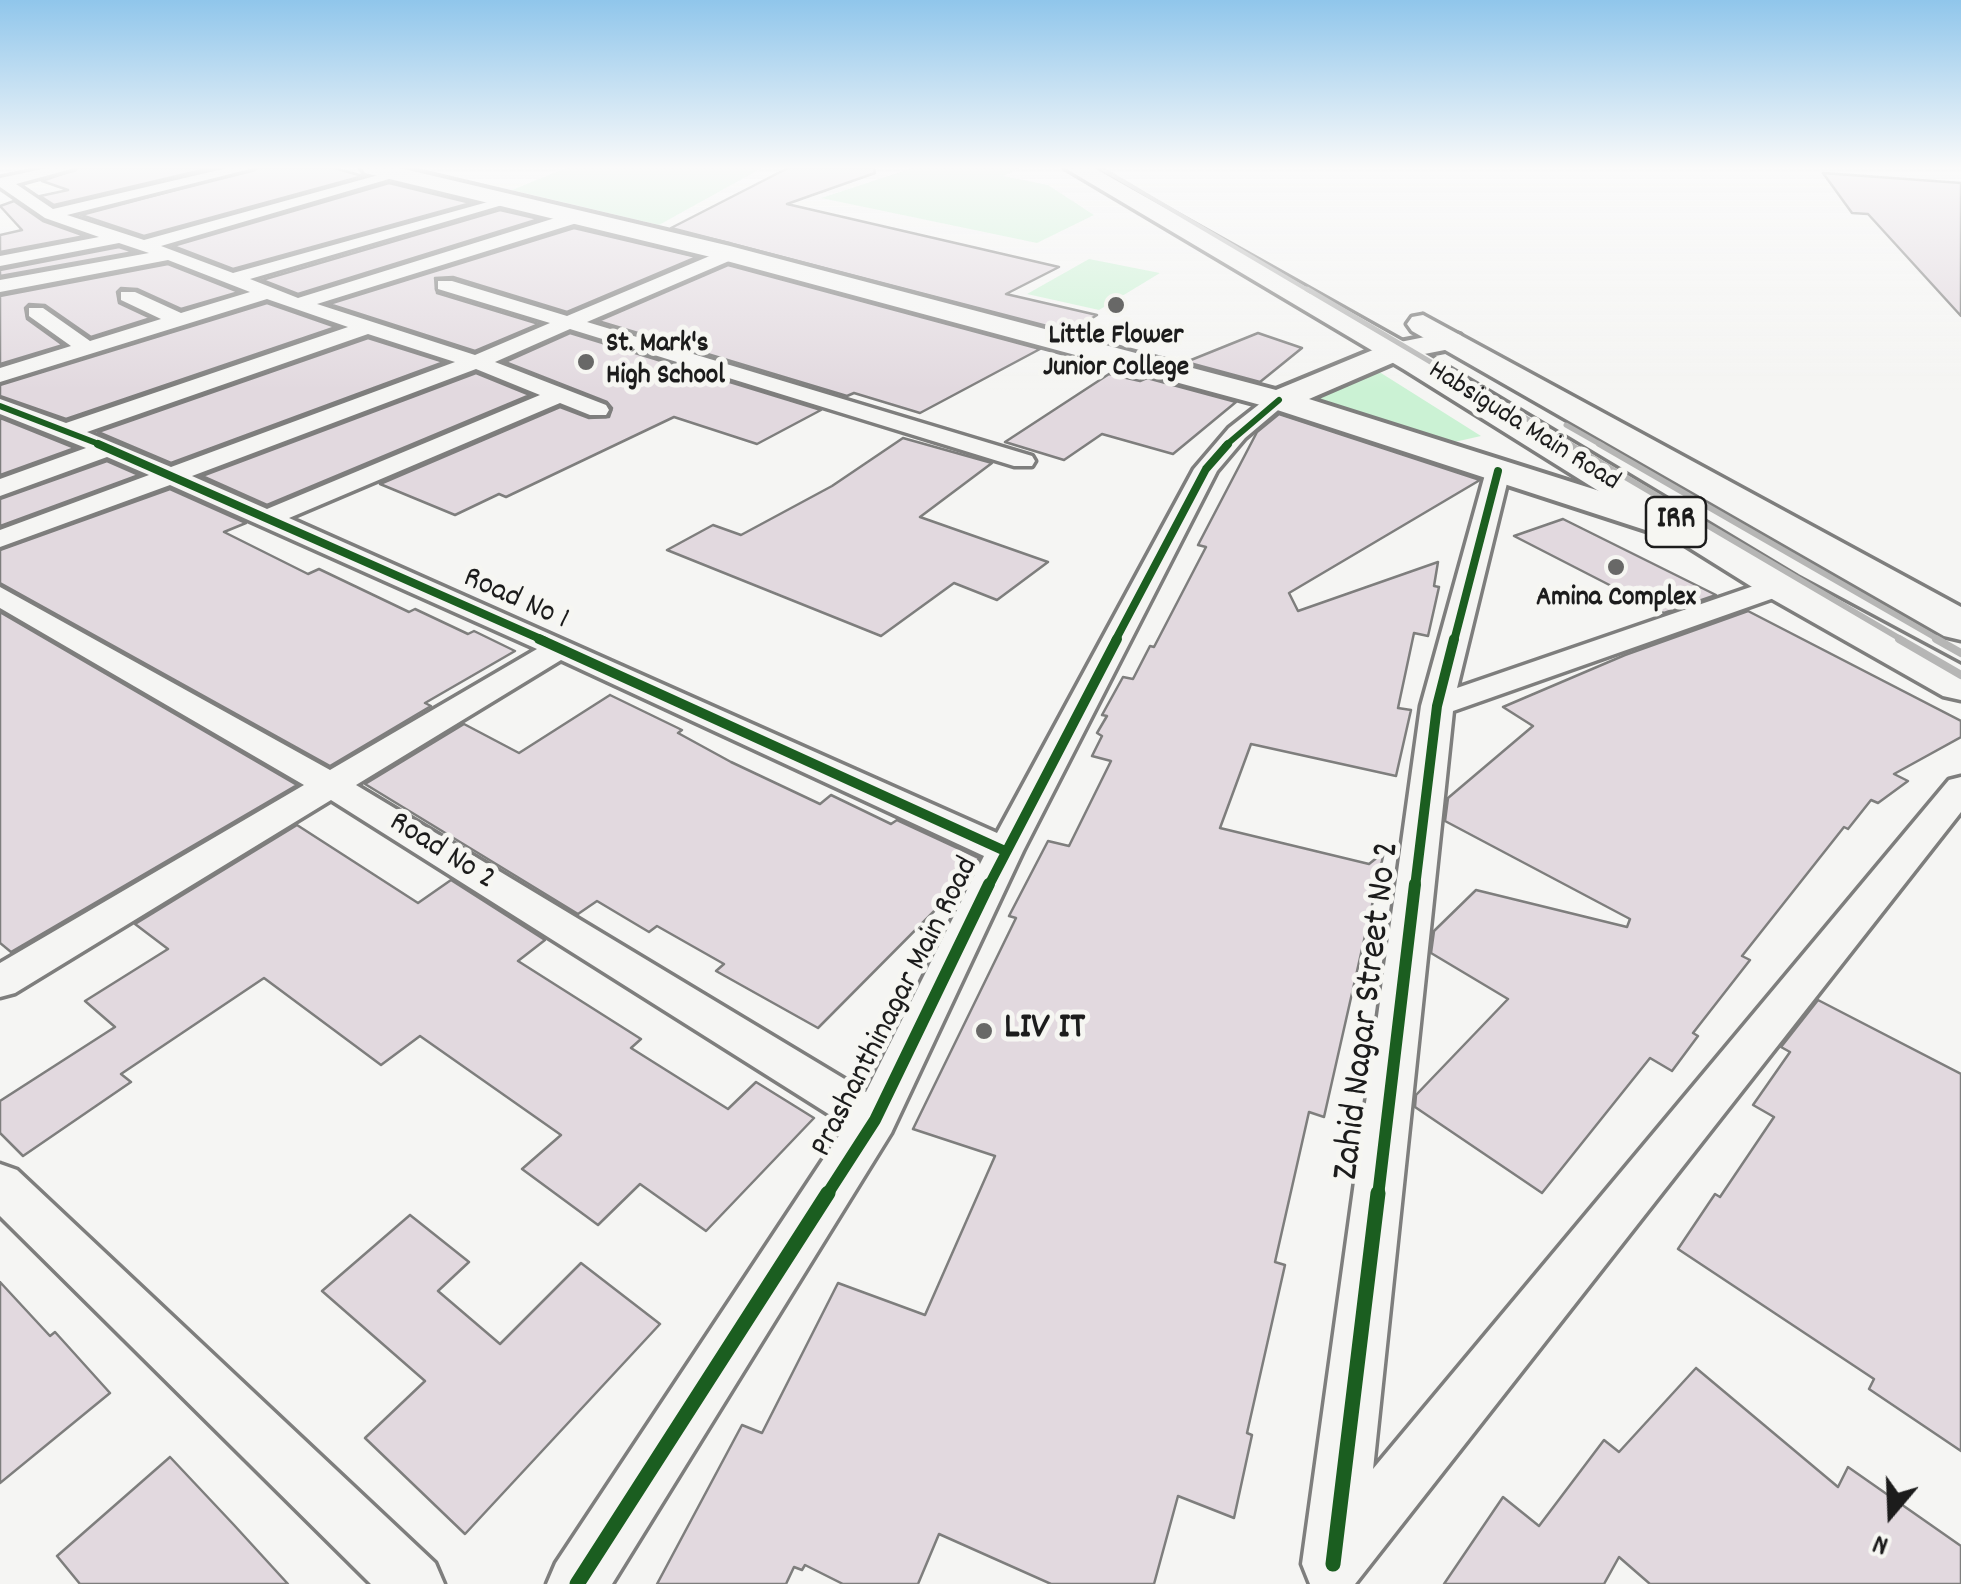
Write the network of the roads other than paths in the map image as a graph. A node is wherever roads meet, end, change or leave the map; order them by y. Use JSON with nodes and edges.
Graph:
{"nodes":[{"id":1,"x":102,"y":242,"type":"edge"},
{"id":2,"x":131,"y":242,"type":"edge"},
{"id":3,"x":154,"y":242,"type":"edge"},
{"id":4,"x":363,"y":242,"type":"edge"},
{"id":5,"x":497,"y":242,"type":"edge"},
{"id":6,"x":678,"y":242,"type":"edge"},
{"id":7,"x":1206,"y":242,"type":"edge"},
{"id":8,"x":144,"y":245,"type":"junction"},
{"id":9,"x":730,"y":254,"type":"junction"},
{"id":10,"x":164,"y":256,"type":"junction"},
{"id":11,"x":0,"y":261,"type":"edge"},
{"id":12,"x":231,"y":279,"type":"junction"},
{"id":13,"x":445,"y":285,"type":"dead end"},
{"id":14,"x":0,"y":286,"type":"edge"},
{"id":15,"x":268,"y":292,"type":"junction"},
{"id":16,"x":128,"y":296,"type":"dead end"},
{"id":17,"x":297,"y":304,"type":"junction"},
{"id":18,"x":1396,"y":308,"type":"dead end"},
{"id":19,"x":36,"y":312,"type":"dead end"},
{"id":20,"x":179,"y":320,"type":"junction"},
{"id":21,"x":566,"y":322,"type":"junction"},
{"id":22,"x":368,"y":327,"type":"junction"},
{"id":23,"x":1450,"y":341,"type":"junction"},
{"id":24,"x":87,"y":348,"type":"junction"},
{"id":25,"x":1396,"y":351,"type":"junction"},
{"id":26,"x":476,"y":362,"type":"junction"},
{"id":27,"x":2,"y":373,"type":"edge"},
{"id":28,"x":561,"y":394,"type":"junction"},
{"id":29,"x":1279,"y":400,"type":"junction"},
{"id":30,"x":0,"y":406,"type":"edge"},
{"id":31,"x":598,"y":410,"type":"dead end"},
{"id":32,"x":66,"y":430,"type":"junction"},
{"id":33,"x":108,"y":448,"type":"junction"},
{"id":34,"x":1023,"y":462,"type":"dead end"},
{"id":35,"x":1498,"y":471,"type":"junction"},
{"id":36,"x":171,"y":476,"type":"junction"},
{"id":37,"x":0,"y":488,"type":"edge"},
{"id":38,"x":265,"y":519,"type":"junction"},
{"id":39,"x":1693,"y":533,"type":"junction"},
{"id":40,"x":0,"y":539,"type":"edge"},
{"id":41,"x":1781,"y":586,"type":"junction"},
{"id":42,"x":0,"y":596,"type":"edge"},
{"id":43,"x":1961,"y":626,"type":"edge"},
{"id":44,"x":560,"y":648,"type":"junction"},
{"id":45,"x":1961,"y":685,"type":"edge"},
{"id":46,"x":1437,"y":706,"type":"junction"},
{"id":47,"x":331,"y":785,"type":"junction"},
{"id":48,"x":1961,"y":788,"type":"edge"},
{"id":49,"x":1005,"y":851,"type":"junction"},
{"id":50,"x":0,"y":982,"type":"edge"},
{"id":51,"x":875,"y":1120,"type":"junction"},
{"id":52,"x":0,"y":1185,"type":"edge"},
{"id":53,"x":1326,"y":1574,"type":"edge"},
{"id":54,"x":414,"y":1584,"type":"edge"},
{"id":55,"x":578,"y":1584,"type":"edge"}],
"edges":[{"from":1,"to":11,"type":"street"},
{"from":2,"to":8,"type":"street"},
{"from":3,"to":8,"type":"street"},
{"from":4,"to":12,"type":"street"},
{"from":5,"to":17,"type":"street"},
{"from":6,"to":9,"type":"main road"},
{"from":7,"to":25,"type":"main road","number":"IRR"},
{"from":8,"to":10,"type":"street"},
{"from":9,"to":21,"type":"street"},
{"from":9,"to":29,"type":"main road"},
{"from":10,"to":12,"type":"street"},
{"from":10,"to":14,"type":"street"},
{"from":12,"to":15,"type":"street"},
{"from":13,"to":21,"type":"street"},
{"from":15,"to":17,"type":"street"},
{"from":15,"to":20,"type":"street"},
{"from":16,"to":20,"type":"street"},
{"from":17,"to":22,"type":"street"},
{"from":18,"to":23,"type":"main road","number":"IRR"},
{"from":19,"to":24,"type":"street"},
{"from":20,"to":24,"type":"street"},
{"from":21,"to":26,"type":"street"},
{"from":21,"to":34,"type":"street"},
{"from":22,"to":26,"type":"street"},
{"from":22,"to":32,"type":"street"},
{"from":23,"to":25,"type":"main road","name":"Prashanthinagar Main Road"},
{"from":23,"to":43,"type":"main road","name":"Habsiguda Main Road","number":"IRR"},
{"from":24,"to":27,"type":"street"},
{"from":25,"to":29,"type":"main road","name":"Prashanthinagar Main Road"},
{"from":25,"to":39,"type":"main road","name":"Habsiguda Main Road","number":"IRR"},
{"from":26,"to":28,"type":"street"},
{"from":26,"to":36,"type":"street"},
{"from":28,"to":31,"type":"street"},
{"from":28,"to":38,"type":"street"},
{"from":29,"to":35,"type":"main road"},
{"from":29,"to":49,"type":"street","name":"Prashanthinagar Main Road"},
{"from":30,"to":32,"type":"street","name":"Road No 1"},
{"from":32,"to":33,"type":"street","name":"Road No 1"},
{"from":33,"to":36,"type":"street","name":"Road No 1"},
{"from":33,"to":37,"type":"street"},
{"from":35,"to":39,"type":"main road"},
{"from":35,"to":46,"type":"street","name":"Zahid Nagar Street No 2"},
{"from":36,"to":38,"type":"street","name":"Road No 1"},
{"from":36,"to":40,"type":"street"},
{"from":38,"to":44,"type":"street","name":"Road No 1"},
{"from":39,"to":41,"type":"main road","name":"Habsiguda Main Road","number":"IRR"},
{"from":41,"to":45,"type":"main road","name":"Habsiguda Main Road","number":"IRR"},
{"from":41,"to":46,"type":"street"},
{"from":42,"to":47,"type":"street","name":"Road No 2"},
{"from":44,"to":47,"type":"street"},
{"from":44,"to":49,"type":"street","name":"Road No 1"},
{"from":46,"to":53,"type":"street","name":"Zahid Nagar Street No 2"},
{"from":47,"to":50,"type":"street"},
{"from":47,"to":51,"type":"street","name":"Road No 2"},
{"from":48,"to":53,"type":"street"},
{"from":49,"to":51,"type":"street","name":"Prashanthinagar Main Road"},
{"from":51,"to":55,"type":"street","name":"Prashanthinagar Main Road"},
{"from":52,"to":54,"type":"street"}]}
